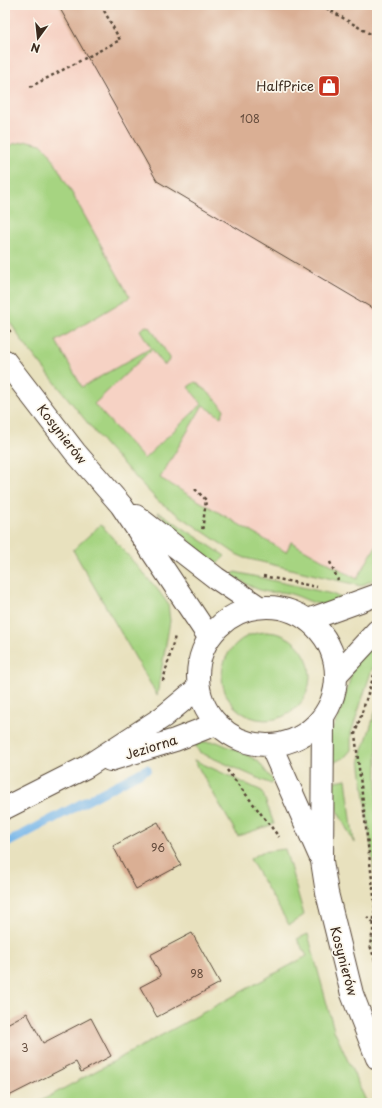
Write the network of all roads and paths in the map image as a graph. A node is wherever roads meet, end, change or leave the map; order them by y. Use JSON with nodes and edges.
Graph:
{"nodes":[{"id":1,"x":101,"y":5,"type":"edge"},
{"id":2,"x":321,"y":5,"type":"edge"},
{"id":3,"x":377,"y":38,"type":"edge"},
{"id":4,"x":30,"y":87,"type":"dead end"},
{"id":5,"x":5,"y":324,"type":"edge"},
{"id":6,"x":13,"y":336,"type":"dead end"},
{"id":7,"x":5,"y":362,"type":"edge"},
{"id":8,"x":195,"y":489,"type":"dead end"},
{"id":9,"x":121,"y":505,"type":"junction"},
{"id":10,"x":202,"y":537,"type":"dead end"},
{"id":11,"x":330,"y":562,"type":"dead end"},
{"id":12,"x":257,"y":574,"type":"dead end"},
{"id":13,"x":340,"y":585,"type":"dead end"},
{"id":14,"x":318,"y":588,"type":"dead end"},
{"id":15,"x":377,"y":596,"type":"edge"},
{"id":16,"x":259,"y":607,"type":"junction"},
{"id":17,"x":308,"y":620,"type":"junction"},
{"id":18,"x":176,"y":630,"type":"dead end"},
{"id":19,"x":377,"y":631,"type":"edge"},
{"id":20,"x":209,"y":637,"type":"junction"},
{"id":21,"x":337,"y":674,"type":"junction"},
{"id":22,"x":374,"y":674,"type":"dead end"},
{"id":23,"x":162,"y":682,"type":"dead end"},
{"id":24,"x":198,"y":688,"type":"junction"},
{"id":25,"x":322,"y":718,"type":"junction"},
{"id":26,"x":216,"y":724,"type":"junction"},
{"id":27,"x":271,"y":746,"type":"junction"},
{"id":28,"x":86,"y":767,"type":"junction"},
{"id":29,"x":227,"y":770,"type":"dead end"},
{"id":30,"x":5,"y":808,"type":"edge"},
{"id":31,"x":279,"y":836,"type":"dead end"},
{"id":32,"x":322,"y":861,"type":"junction"},
{"id":33,"x":367,"y":917,"type":"dead end"},
{"id":34,"x":374,"y":923,"type":"junction"},
{"id":35,"x":377,"y":926,"type":"edge"},
{"id":36,"x":377,"y":967,"type":"edge"},
{"id":37,"x":377,"y":1058,"type":"edge"}],
"edges":[{"from":1,"to":4,"type":"path"},
{"from":2,"to":3,"type":"path"},
{"from":5,"to":6,"type":"path"},
{"from":7,"to":9,"type":"main road","name":"Kosynierów"},
{"from":8,"to":10,"type":"path"},
{"from":9,"to":16,"type":"main road","name":"Kosynierów"},
{"from":9,"to":20,"type":"main road","name":"Kosynierów"},
{"from":11,"to":13,"type":"path"},
{"from":12,"to":14,"type":"path"},
{"from":15,"to":17,"type":"main road"},
{"from":16,"to":17,"type":"main road"},
{"from":16,"to":20,"type":"main road"},
{"from":17,"to":21,"type":"main road"},
{"from":18,"to":23,"type":"path"},
{"from":19,"to":21,"type":"main road"},
{"from":20,"to":24,"type":"main road"},
{"from":21,"to":25,"type":"main road"},
{"from":22,"to":34,"type":"path"},
{"from":24,"to":26,"type":"main road"},
{"from":24,"to":28,"type":"main road","name":"Jeziorna"},
{"from":25,"to":27,"type":"main road"},
{"from":25,"to":32,"type":"main road","name":"Kosynierów"},
{"from":26,"to":27,"type":"main road"},
{"from":26,"to":28,"type":"main road","name":"Jeziorna"},
{"from":27,"to":32,"type":"main road","name":"Kosynierów"},
{"from":28,"to":30,"type":"main road","name":"Jeziorna"},
{"from":29,"to":31,"type":"path"},
{"from":32,"to":37,"type":"main road","name":"Kosynierów"},
{"from":33,"to":34,"type":"path"},
{"from":34,"to":35,"type":"path"},
{"from":34,"to":36,"type":"path"}]}
